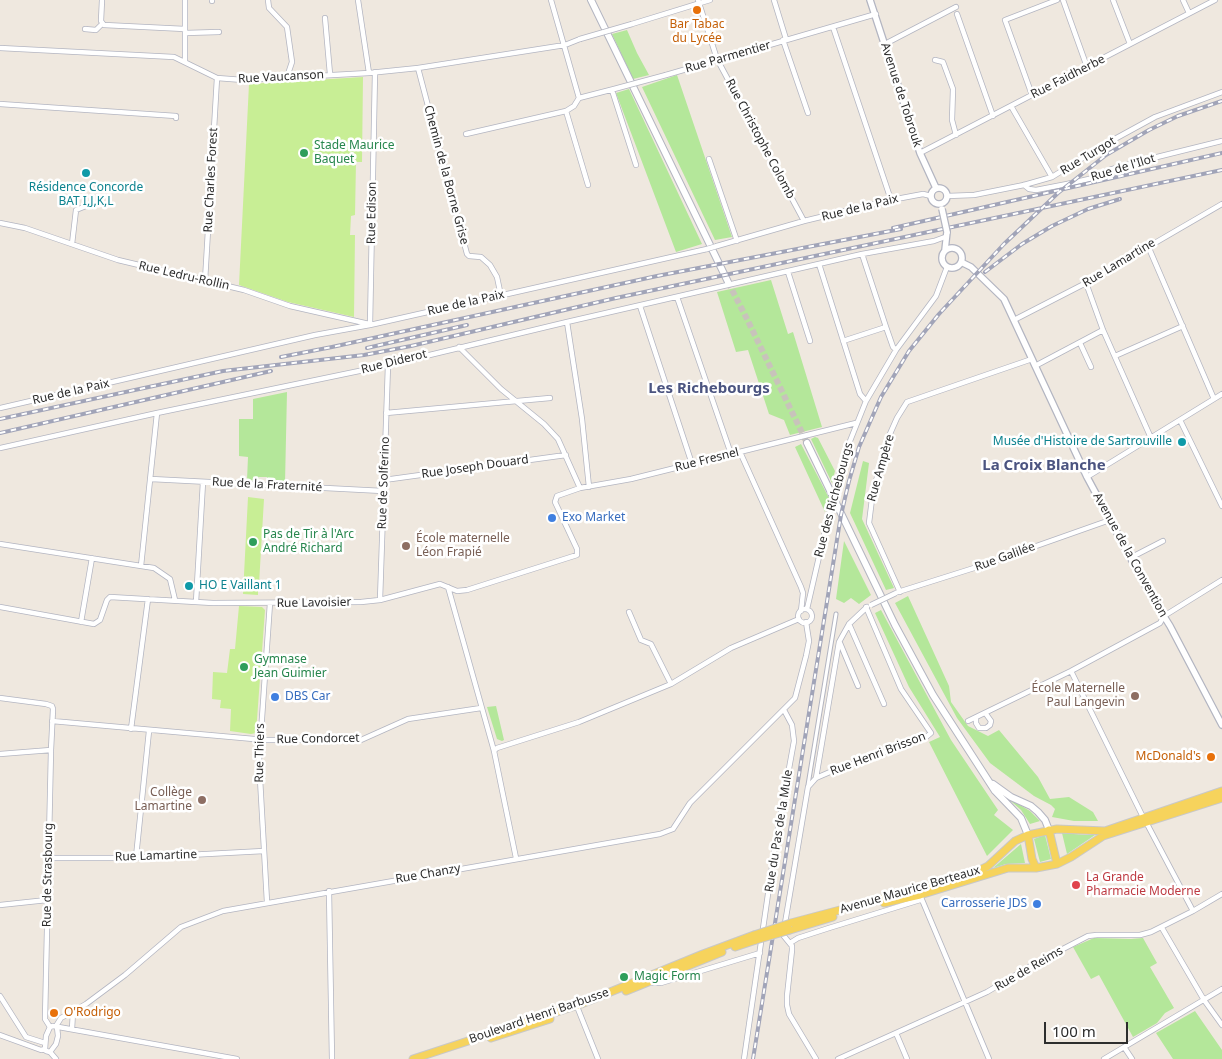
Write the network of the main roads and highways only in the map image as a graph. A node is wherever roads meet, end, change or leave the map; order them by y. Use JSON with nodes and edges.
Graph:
{"nodes":[{"id":1,"x":591,"y":0,"type":"edge"},
{"id":2,"x":728,"y":282,"type":"tunnel mouth"},
{"id":3,"x":807,"y":443,"type":"tunnel mouth"},
{"id":4,"x":990,"y":782,"type":"junction"},
{"id":5,"x":1222,"y":791,"type":"edge"},
{"id":6,"x":1222,"y":798,"type":"edge"},
{"id":7,"x":1145,"y":820,"type":"junction"},
{"id":8,"x":1049,"y":830,"type":"junction"},
{"id":9,"x":1028,"y":836,"type":"junction"},
{"id":10,"x":1057,"y":864,"type":"junction"},
{"id":11,"x":1036,"y":868,"type":"junction"},
{"id":12,"x":791,"y":927,"type":"junction"},
{"id":13,"x":755,"y":938,"type":"junction"},
{"id":14,"x":413,"y":1059,"type":"edge"},
{"id":15,"x":426,"y":1059,"type":"edge"}],
"edges":[{"from":1,"to":2,"type":"main road"},
{"from":3,"to":4,"type":"main road"},
{"from":4,"to":8,"type":"main road"},
{"from":4,"to":9,"type":"main road"},
{"from":5,"to":7,"type":"main road","name":"Avenue Maurice Berteaux"},
{"from":6,"to":7,"type":"main road","name":"Avenue Maurice Berteaux"},
{"from":7,"to":8,"type":"main road","name":"Avenue Maurice Berteaux"},
{"from":7,"to":10,"type":"main road","name":"Avenue Maurice Berteaux"},
{"from":8,"to":9,"type":"main road","name":"Avenue Maurice Berteaux"},
{"from":8,"to":10,"type":"main road"},
{"from":9,"to":11,"type":"main road"},
{"from":9,"to":12,"type":"main road","name":"Avenue Maurice Berteaux"},
{"from":10,"to":11,"type":"main road","name":"Avenue Maurice Berteaux"},
{"from":11,"to":12,"type":"main road","name":"Avenue Maurice Berteaux"},
{"from":12,"to":13,"type":"main road","name":"Boulevard Henri Barbusse","bridge":true},
{"from":13,"to":14,"type":"main road","name":"Boulevard Henri Barbusse"},
{"from":13,"to":15,"type":"main road","name":"Boulevard Henri Barbusse"}]}
